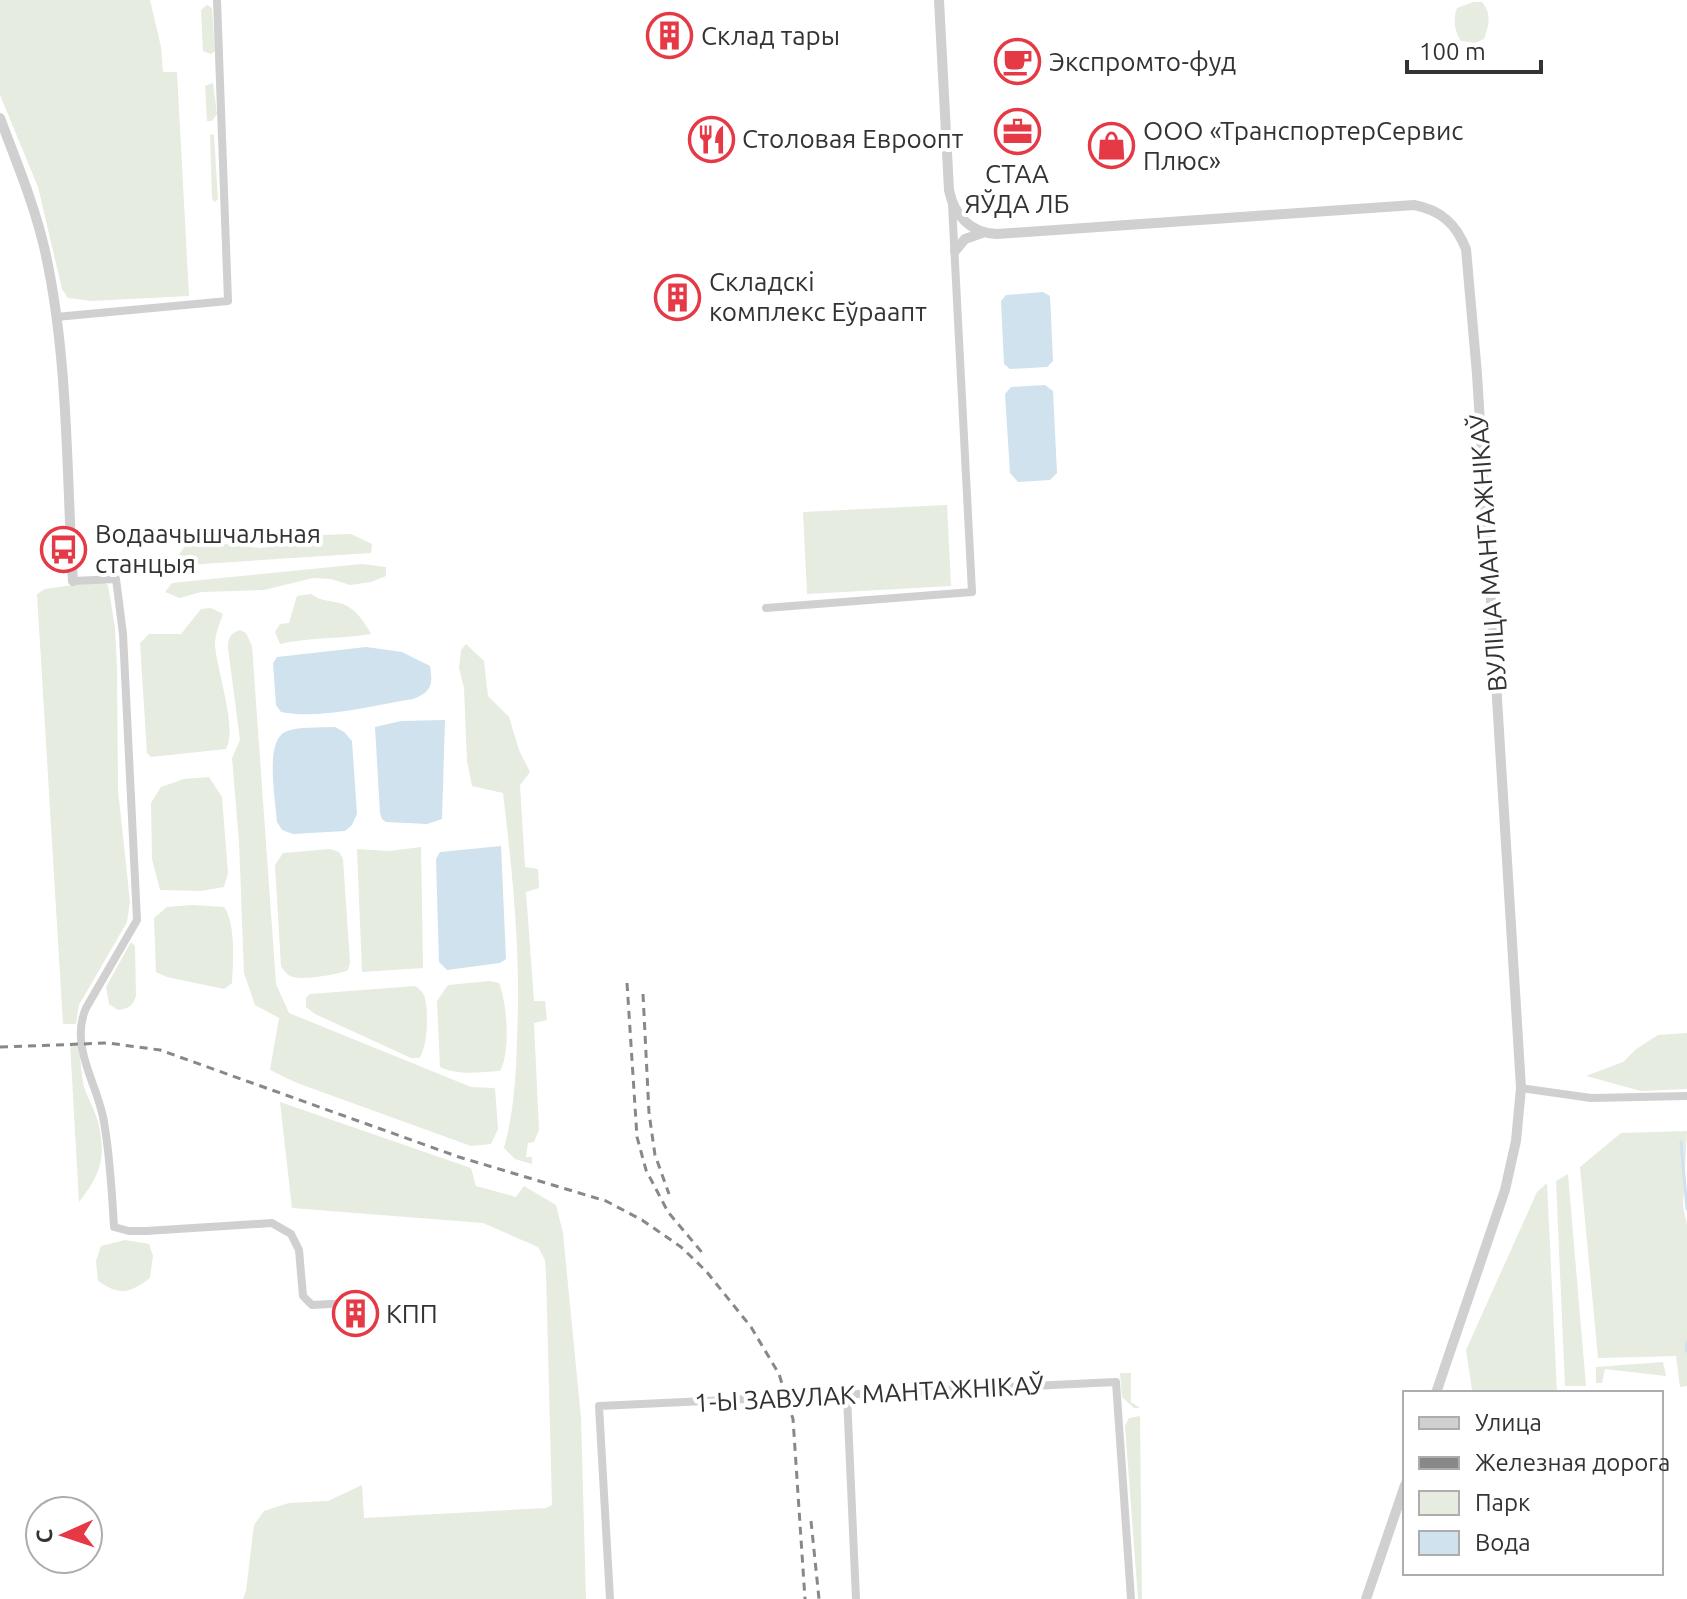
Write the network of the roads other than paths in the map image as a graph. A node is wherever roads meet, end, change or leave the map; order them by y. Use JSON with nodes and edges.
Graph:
{"nodes":[{"id":1,"x":217,"y":0,"type":"edge"},
{"id":2,"x":939,"y":0,"type":"edge"},
{"id":3,"x":0,"y":118,"type":"edge"},
{"id":4,"x":952,"y":203,"type":"junction"},
{"id":5,"x":984,"y":233,"type":"junction"},
{"id":6,"x":955,"y":251,"type":"junction"},
{"id":7,"x":56,"y":317,"type":"junction"},
{"id":8,"x":73,"y":581,"type":"joint"},
{"id":9,"x":766,"y":608,"type":"dead end"},
{"id":10,"x":1521,"y":1088,"type":"junction"},
{"id":11,"x":1687,"y":1096,"type":"edge"},
{"id":12,"x":349,"y":1303,"type":"dead end"},
{"id":13,"x":1437,"y":1391,"type":"edge"},
{"id":14,"x":847,"y":1396,"type":"junction"},
{"id":15,"x":1403,"y":1491,"type":"edge"},
{"id":16,"x":610,"y":1599,"type":"edge"},
{"id":17,"x":856,"y":1599,"type":"edge"},
{"id":18,"x":1131,"y":1599,"type":"edge"},
{"id":19,"x":1366,"y":1599,"type":"edge"}],
"edges":[{"from":1,"to":7,"type":"street"},
{"from":2,"to":4,"type":"street"},
{"from":3,"to":7,"type":"street"},
{"from":4,"to":5,"type":"street"},
{"from":4,"to":6,"type":"street"},
{"from":5,"to":6,"type":"street"},
{"from":5,"to":10,"type":"street","name":"ВУЛІЦА МАНТАЖНІКАЎ"},
{"from":6,"to":9,"type":"street"},
{"from":7,"to":8,"type":"street"},
{"from":8,"to":12,"type":"street"},
{"from":10,"to":11,"type":"street"},
{"from":10,"to":13,"type":"street","name":"ВУЛІЦА МАНТАЖНІКАЎ"},
{"from":14,"to":16,"type":"street","name":"1-Ы ЗАВУЛАК МАНТАЖНІКАЎ"},
{"from":14,"to":17,"type":"street"},
{"from":14,"to":18,"type":"street","name":"1-Ы ЗАВУЛАК МАНТАЖНІКАЎ"},
{"from":15,"to":19,"type":"street"}]}
